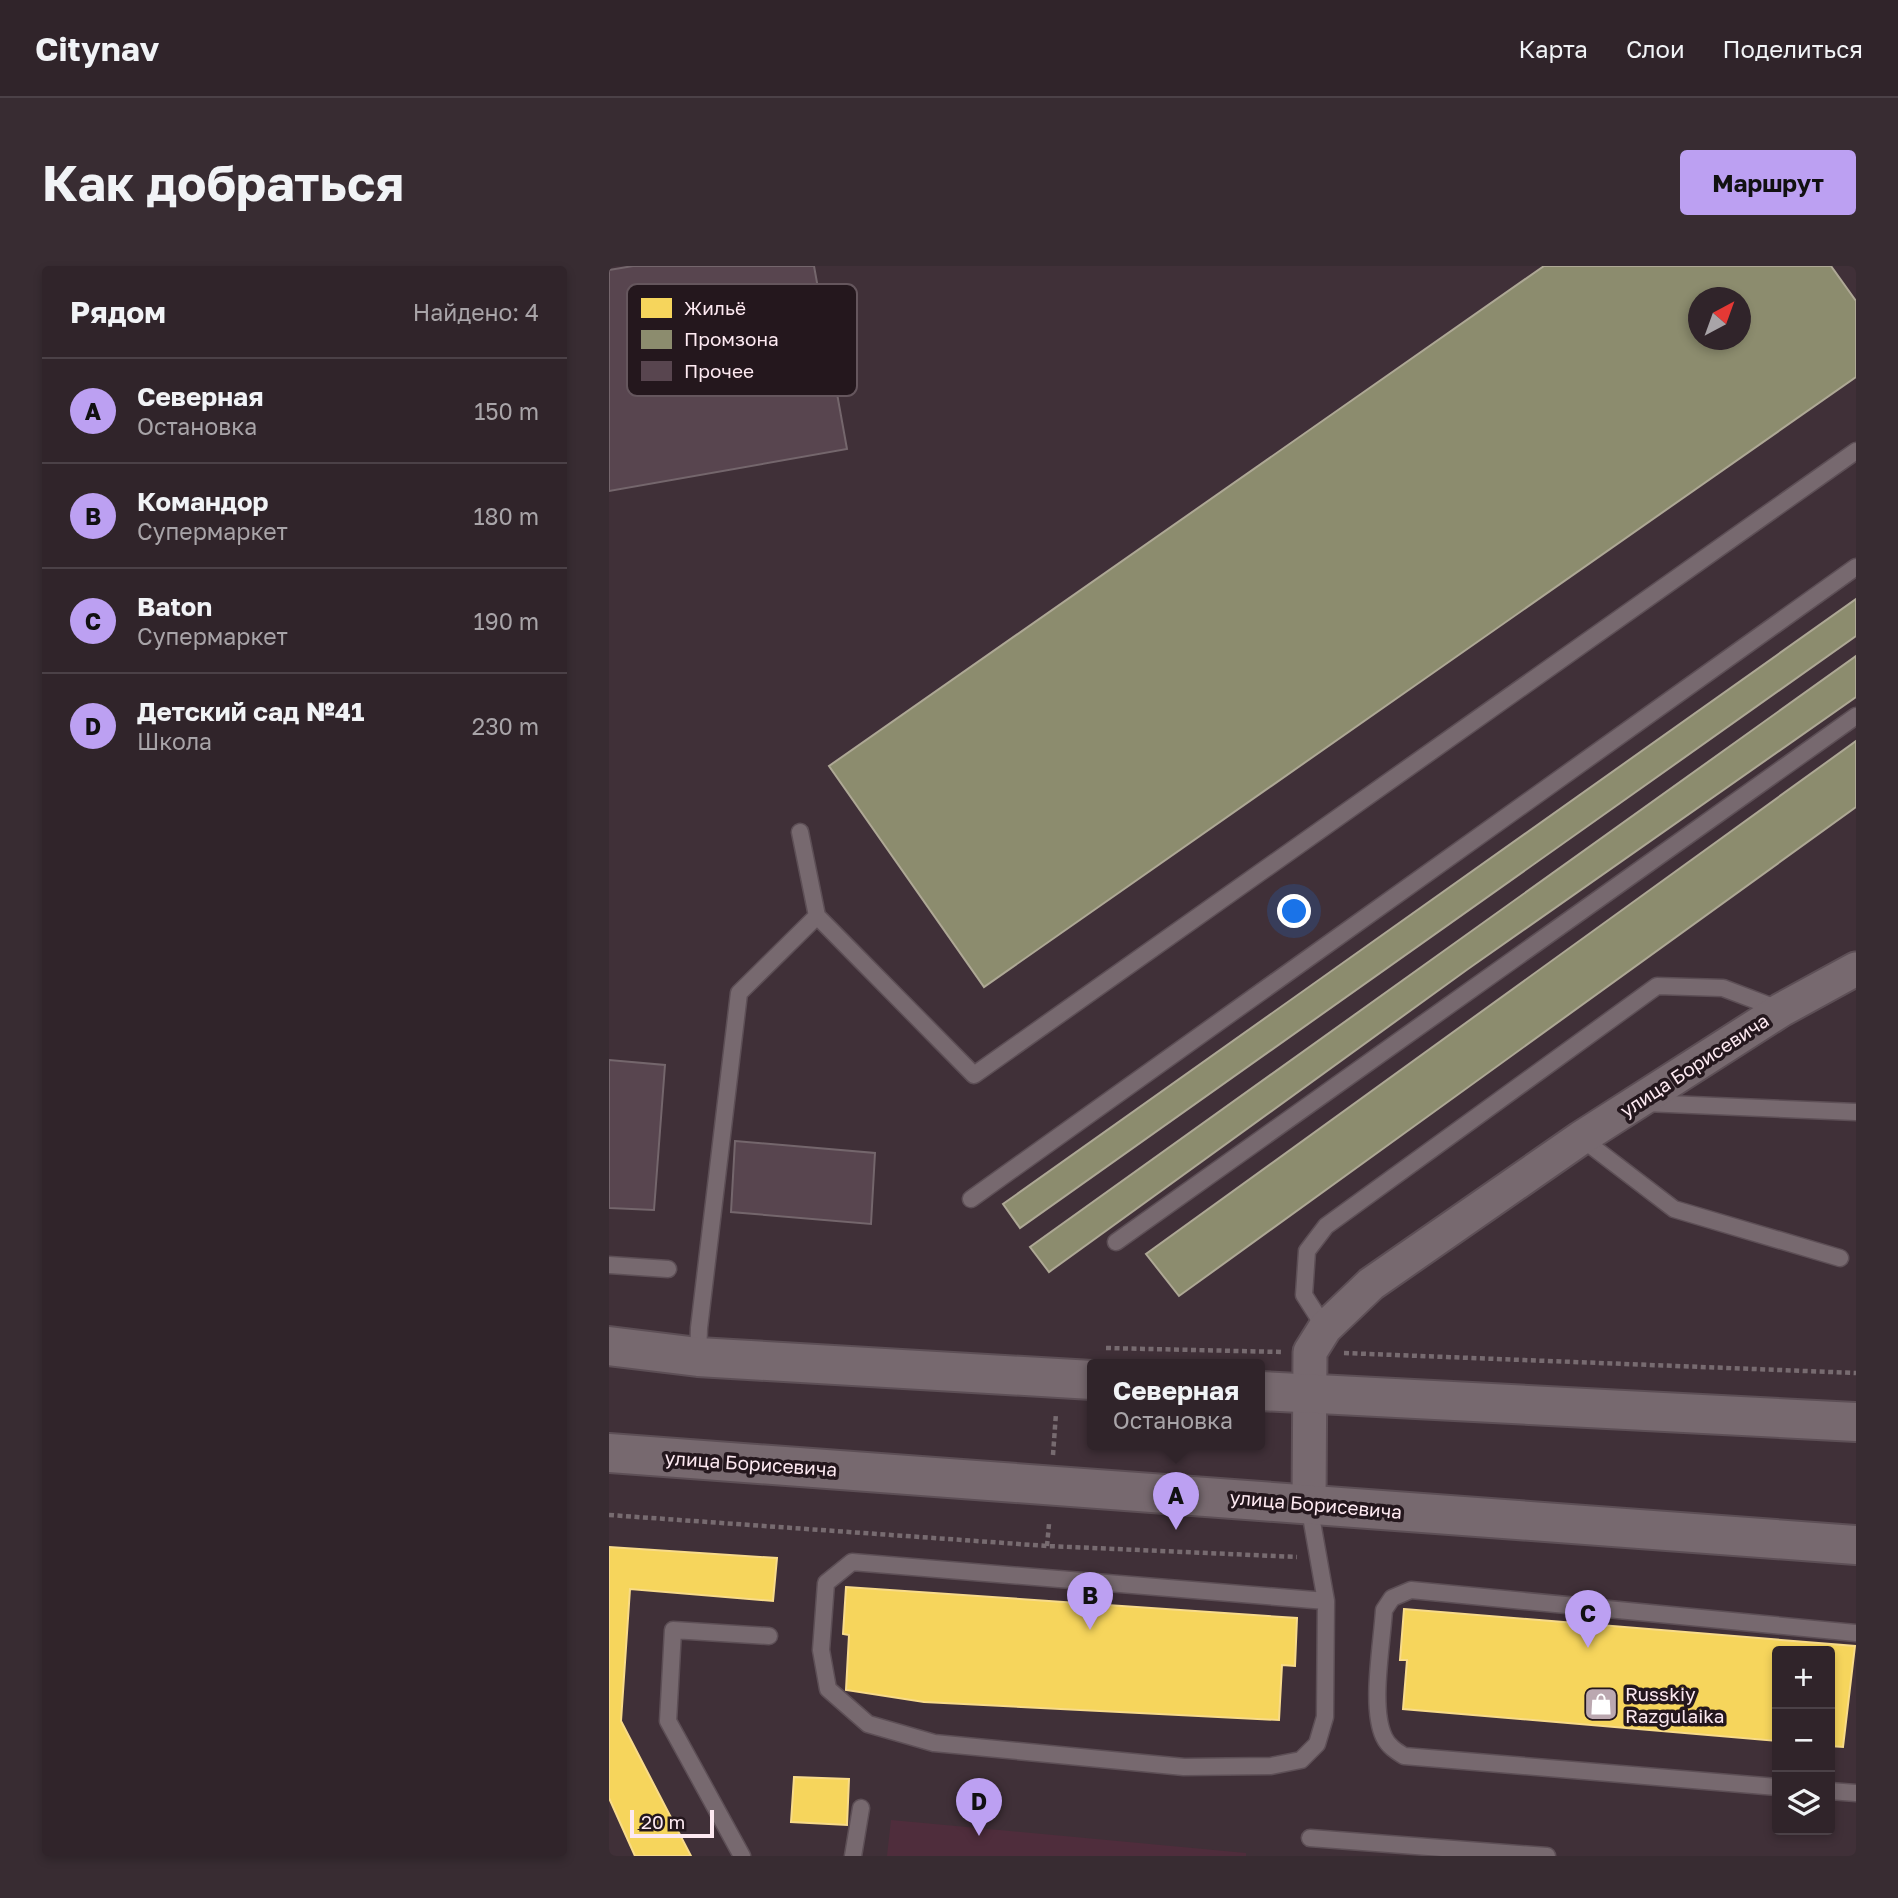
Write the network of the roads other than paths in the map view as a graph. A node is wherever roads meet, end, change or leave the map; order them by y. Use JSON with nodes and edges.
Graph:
{"nodes":[{"id":1,"x":1856,"y":451,"type":"edge"},
{"id":2,"x":1856,"y":567,"type":"edge"},
{"id":3,"x":1856,"y":716,"type":"edge"},
{"id":4,"x":800,"y":832,"type":"dead end"},
{"id":5,"x":817,"y":916,"type":"junction"},
{"id":6,"x":1856,"y":969,"type":"edge"},
{"id":7,"x":1781,"y":1010,"type":"junction"},
{"id":8,"x":1636,"y":1103,"type":"junction"},
{"id":9,"x":1835,"y":1110,"type":"junction"},
{"id":10,"x":1856,"y":1112,"type":"edge"},
{"id":11,"x":1856,"y":1123,"type":"edge"},
{"id":12,"x":1581,"y":1138,"type":"junction"},
{"id":13,"x":971,"y":1199,"type":"dead end"},
{"id":14,"x":1116,"y":1242,"type":"dead end"},
{"id":15,"x":1840,"y":1258,"type":"dead end"},
{"id":16,"x":609,"y":1265,"type":"edge"},
{"id":17,"x":668,"y":1269,"type":"dead end"},
{"id":18,"x":1317,"y":1340,"type":"junction"},
{"id":19,"x":609,"y":1346,"type":"edge"},
{"id":20,"x":698,"y":1357,"type":"junction"},
{"id":21,"x":1087,"y":1364,"type":"edge"},
{"id":22,"x":1265,"y":1391,"type":"edge"},
{"id":23,"x":1310,"y":1394,"type":"junction"},
{"id":24,"x":1856,"y":1422,"type":"edge"},
{"id":25,"x":609,"y":1452,"type":"edge"},
{"id":26,"x":1309,"y":1504,"type":"junction"},
{"id":27,"x":1856,"y":1545,"type":"edge"},
{"id":28,"x":1326,"y":1601,"type":"junction"},
{"id":29,"x":1856,"y":1633,"type":"edge"},
{"id":30,"x":769,"y":1636,"type":"dead end"},
{"id":31,"x":1772,"y":1787,"type":"edge"},
{"id":32,"x":1835,"y":1791,"type":"edge"},
{"id":33,"x":1856,"y":1793,"type":"edge"},
{"id":34,"x":860,"y":1808,"type":"dead end"},
{"id":35,"x":1310,"y":1838,"type":"dead end"},
{"id":36,"x":742,"y":1856,"type":"edge"},
{"id":37,"x":853,"y":1856,"type":"edge"},
{"id":38,"x":1547,"y":1856,"type":"edge"}],
"edges":[{"from":1,"to":5,"type":"lane"},
{"from":2,"to":13,"type":"lane"},
{"from":3,"to":14,"type":"lane"},
{"from":4,"to":5,"type":"lane"},
{"from":5,"to":20,"type":"lane"},
{"from":6,"to":7,"type":"street","name":"улица Борисевича"},
{"from":7,"to":8,"type":"street","name":"улица Борисевича"},
{"from":7,"to":18,"type":"lane"},
{"from":8,"to":9,"type":"lane"},
{"from":8,"to":12,"type":"street","name":"улица Борисевича"},
{"from":9,"to":10,"type":"lane"},
{"from":9,"to":11,"type":"lane"},
{"from":12,"to":15,"type":"lane"},
{"from":12,"to":18,"type":"street","name":"улица Борисевича"},
{"from":16,"to":17,"type":"lane"},
{"from":18,"to":23,"type":"street"},
{"from":19,"to":20,"type":"street"},
{"from":20,"to":21,"type":"street"},
{"from":22,"to":23,"type":"street"},
{"from":23,"to":24,"type":"street"},
{"from":23,"to":26,"type":"street"},
{"from":25,"to":26,"type":"street","name":"улица Борисевича"},
{"from":26,"to":27,"type":"street","name":"улица Борисевича"},
{"from":26,"to":28,"type":"lane"},
{"from":28,"to":28,"type":"lane"},
{"from":29,"to":31,"type":"lane"},
{"from":30,"to":36,"type":"lane"},
{"from":32,"to":33,"type":"lane"},
{"from":34,"to":37,"type":"lane"},
{"from":35,"to":38,"type":"lane"}]}
